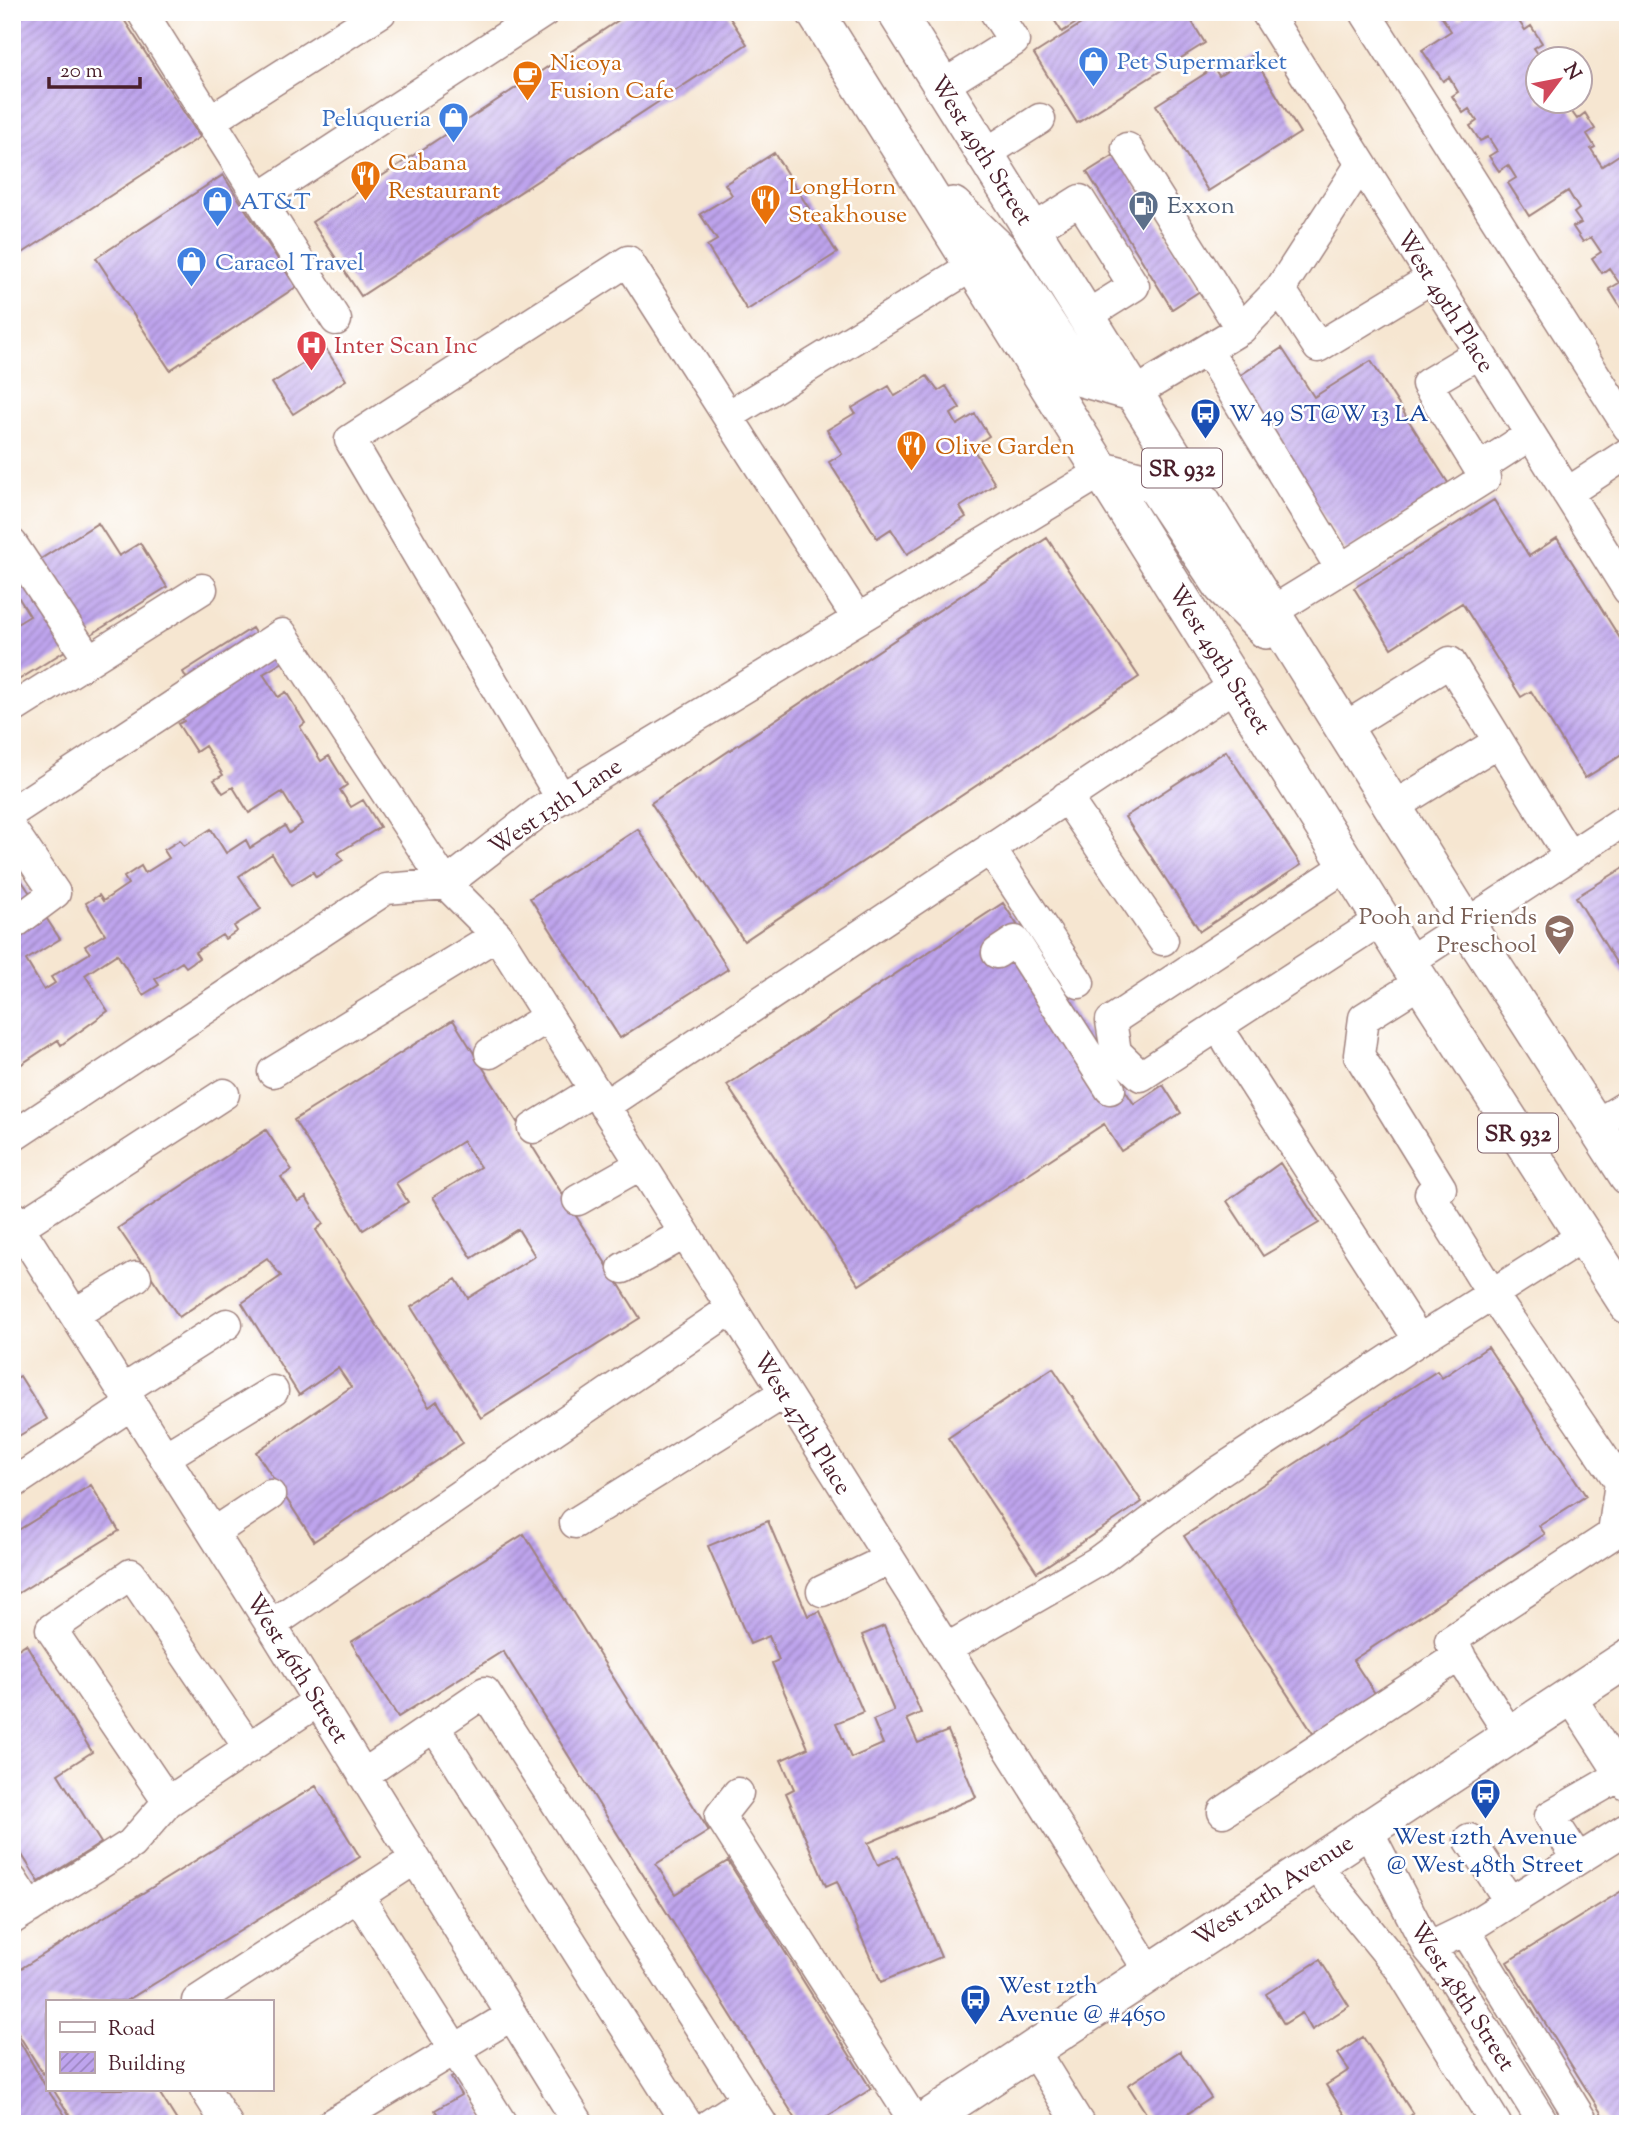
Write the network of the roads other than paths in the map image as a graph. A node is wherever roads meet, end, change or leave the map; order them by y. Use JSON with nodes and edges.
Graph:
{"nodes":[{"id":1,"x":142,"y":12,"type":"edge"},
{"id":2,"x":382,"y":12,"type":"edge"},
{"id":3,"x":544,"y":12,"type":"edge"},
{"id":4,"x":815,"y":12,"type":"edge"},
{"id":5,"x":896,"y":12,"type":"edge"},
{"id":6,"x":995,"y":12,"type":"edge"},
{"id":7,"x":1266,"y":12,"type":"edge"},
{"id":8,"x":1368,"y":12,"type":"edge"},
{"id":9,"x":942,"y":86,"type":"junction"},
{"id":10,"x":1040,"y":119,"type":"dead end"},
{"id":11,"x":210,"y":121,"type":"junction"},
{"id":12,"x":1127,"y":148,"type":"dead end"},
{"id":13,"x":985,"y":154,"type":"junction"},
{"id":14,"x":910,"y":164,"type":"junction"},
{"id":15,"x":1361,"y":164,"type":"junction"},
{"id":16,"x":259,"y":198,"type":"junction"},
{"id":17,"x":1032,"y":230,"type":"junction"},
{"id":18,"x":974,"y":265,"type":"junction"},
{"id":19,"x":1432,"y":278,"type":"junction"},
{"id":20,"x":1280,"y":289,"type":"junction"},
{"id":21,"x":1086,"y":316,"type":"junction"},
{"id":22,"x":336,"y":320,"type":"dead end"},
{"id":23,"x":1241,"y":329,"type":"junction"},
{"id":24,"x":1207,"y":351,"type":"junction"},
{"id":25,"x":1479,"y":353,"type":"junction"},
{"id":26,"x":1135,"y":393,"type":"junction"},
{"id":27,"x":728,"y":416,"type":"junction"},
{"id":28,"x":1628,"y":427,"type":"edge"},
{"id":29,"x":1530,"y":435,"type":"junction"},
{"id":30,"x":1628,"y":453,"type":"edge"},
{"id":31,"x":1479,"y":468,"type":"junction"},
{"id":32,"x":1103,"y":471,"type":"junction"},
{"id":33,"x":1567,"y":493,"type":"junction"},
{"id":34,"x":12,"y":544,"type":"edge"},
{"id":35,"x":1620,"y":559,"type":"edge"},
{"id":36,"x":1341,"y":569,"type":"junction"},
{"id":37,"x":202,"y":589,"type":"dead end"},
{"id":38,"x":1628,"y":590,"type":"edge"},
{"id":39,"x":1272,"y":612,"type":"junction"},
{"id":40,"x":857,"y":618,"type":"junction"},
{"id":41,"x":89,"y":660,"type":"junction"},
{"id":42,"x":1309,"y":672,"type":"junction"},
{"id":43,"x":1236,"y":685,"type":"junction"},
{"id":44,"x":12,"y":709,"type":"edge"},
{"id":45,"x":1344,"y":728,"type":"junction"},
{"id":46,"x":1498,"y":742,"type":"junction"},
{"id":47,"x":1066,"y":797,"type":"junction"},
{"id":48,"x":561,"y":798,"type":"junction"},
{"id":49,"x":1393,"y":807,"type":"junction"},
{"id":50,"x":12,"y":812,"type":"edge"},
{"id":51,"x":1628,"y":818,"type":"edge"},
{"id":52,"x":12,"y":830,"type":"edge"},
{"id":53,"x":990,"y":848,"type":"junction"},
{"id":54,"x":1569,"y":856,"type":"junction"},
{"id":55,"x":1348,"y":865,"type":"junction"},
{"id":56,"x":446,"y":884,"type":"junction"},
{"id":57,"x":1381,"y":920,"type":"junction"},
{"id":58,"x":1466,"y":924,"type":"junction"},
{"id":59,"x":12,"y":925,"type":"edge"},
{"id":60,"x":497,"y":935,"type":"junction"},
{"id":61,"x":1163,"y":940,"type":"dead end"},
{"id":62,"x":997,"y":953,"type":"dead end"},
{"id":63,"x":1414,"y":972,"type":"junction"},
{"id":64,"x":1079,"y":983,"type":"dead end"},
{"id":65,"x":548,"y":1017,"type":"junction"},
{"id":66,"x":1228,"y":1043,"type":"dead end"},
{"id":67,"x":490,"y":1053,"type":"dead end"},
{"id":68,"x":273,"y":1072,"type":"dead end"},
{"id":69,"x":1110,"y":1089,"type":"dead end"},
{"id":70,"x":224,"y":1094,"type":"dead end"},
{"id":71,"x":599,"y":1099,"type":"junction"},
{"id":72,"x":1628,"y":1105,"type":"edge"},
{"id":73,"x":1595,"y":1125,"type":"junction"},
{"id":74,"x":533,"y":1128,"type":"dead end"},
{"id":75,"x":12,"y":1137,"type":"edge"},
{"id":76,"x":640,"y":1165,"type":"junction"},
{"id":77,"x":1628,"y":1175,"type":"edge"},
{"id":78,"x":578,"y":1200,"type":"dead end"},
{"id":79,"x":16,"y":1221,"type":"edge"},
{"id":80,"x":684,"y":1234,"type":"junction"},
{"id":81,"x":1583,"y":1236,"type":"junction"},
{"id":82,"x":623,"y":1268,"type":"dead end"},
{"id":83,"x":136,"y":1277,"type":"dead end"},
{"id":84,"x":1492,"y":1294,"type":"junction"},
{"id":85,"x":1628,"y":1305,"type":"edge"},
{"id":86,"x":731,"y":1309,"type":"junction"},
{"id":87,"x":74,"y":1314,"type":"junction"},
{"id":88,"x":226,"y":1324,"type":"dead end"},
{"id":89,"x":1419,"y":1340,"type":"junction"},
{"id":90,"x":272,"y":1391,"type":"dead end"},
{"id":91,"x":784,"y":1393,"type":"junction"},
{"id":92,"x":127,"y":1397,"type":"junction"},
{"id":93,"x":165,"y":1457,"type":"junction"},
{"id":94,"x":12,"y":1484,"type":"edge"},
{"id":95,"x":270,"y":1495,"type":"dead end"},
{"id":96,"x":575,"y":1523,"type":"dead end"},
{"id":97,"x":213,"y":1533,"type":"junction"},
{"id":98,"x":889,"y":1559,"type":"junction"},
{"id":99,"x":822,"y":1591,"type":"dead end"},
{"id":100,"x":271,"y":1625,"type":"junction"},
{"id":101,"x":946,"y":1649,"type":"junction"},
{"id":102,"x":1460,"y":1655,"type":"junction"},
{"id":103,"x":1628,"y":1658,"type":"edge"},
{"id":104,"x":1570,"y":1696,"type":"junction"},
{"id":105,"x":318,"y":1701,"type":"junction"},
{"id":106,"x":435,"y":1726,"type":"junction"},
{"id":107,"x":1510,"y":1735,"type":"junction"},
{"id":108,"x":249,"y":1748,"type":"junction"},
{"id":109,"x":363,"y":1774,"type":"junction"},
{"id":110,"x":1625,"y":1777,"type":"edge"},
{"id":111,"x":737,"y":1793,"type":"dead end"},
{"id":112,"x":168,"y":1802,"type":"junction"},
{"id":113,"x":1223,"y":1812,"type":"dead end"},
{"id":114,"x":1628,"y":1828,"type":"edge"},
{"id":115,"x":1367,"y":1829,"type":"junction"},
{"id":116,"x":1469,"y":1839,"type":"dead end"},
{"id":117,"x":415,"y":1859,"type":"junction"},
{"id":118,"x":1577,"y":1859,"type":"junction"},
{"id":119,"x":1314,"y":1863,"type":"junction"},
{"id":120,"x":12,"y":1880,"type":"edge"},
{"id":121,"x":358,"y":1896,"type":"junction"},
{"id":122,"x":1510,"y":1902,"type":"junction"},
{"id":123,"x":21,"y":1913,"type":"edge"},
{"id":124,"x":1465,"y":1930,"type":"junction"},
{"id":125,"x":1428,"y":1948,"type":"junction"},
{"id":126,"x":1149,"y":1971,"type":"junction"},
{"id":127,"x":199,"y":2000,"type":"edge"},
{"id":128,"x":512,"y":2015,"type":"junction"},
{"id":129,"x":1032,"y":2048,"type":"junction"},
{"id":130,"x":454,"y":2050,"type":"junction"},
{"id":131,"x":206,"y":2090,"type":"edge"},
{"id":132,"x":754,"y":2112,"type":"edge"},
{"id":133,"x":576,"y":2123,"type":"edge"},
{"id":134,"x":227,"y":2124,"type":"edge"},
{"id":135,"x":331,"y":2124,"type":"edge"},
{"id":136,"x":502,"y":2124,"type":"edge"},
{"id":137,"x":687,"y":2124,"type":"edge"},
{"id":138,"x":710,"y":2124,"type":"edge"},
{"id":139,"x":918,"y":2124,"type":"edge"},
{"id":140,"x":1079,"y":2124,"type":"edge"},
{"id":141,"x":1496,"y":2124,"type":"edge"},
{"id":142,"x":1544,"y":2124,"type":"edge"},
{"id":143,"x":1584,"y":2124,"type":"edge"}],
"edges":[{"from":1,"to":11,"type":"street"},
{"from":2,"to":11,"type":"street"},
{"from":3,"to":16,"type":"street"},
{"from":4,"to":14,"type":"main road","name":"West 49th Street","number":"SR 932"},
{"from":5,"to":9,"type":"main road","name":"West 49th Street","number":"SR 932"},
{"from":6,"to":9,"type":"street"},
{"from":7,"to":15,"type":"street","name":"West 49th Place"},
{"from":8,"to":28,"type":"street"},
{"from":9,"to":13,"type":"main road","name":"West 49th Street","number":"SR 932"},
{"from":10,"to":13,"type":"street"},
{"from":11,"to":16,"type":"street"},
{"from":12,"to":23,"type":"street"},
{"from":13,"to":17,"type":"main road","name":"West 49th Street","number":"SR 932"},
{"from":14,"to":18,"type":"main road","name":"West 49th Street","number":"SR 932"},
{"from":14,"to":26,"type":"main road"},
{"from":15,"to":19,"type":"street","name":"West 49th Place"},
{"from":15,"to":20,"type":"street"},
{"from":16,"to":22,"type":"street"},
{"from":17,"to":21,"type":"main road","name":"West 49th Street","number":"SR 932"},
{"from":17,"to":21,"type":"street"},
{"from":18,"to":27,"type":"street"},
{"from":18,"to":32,"type":"main road","name":"West 49th Street","number":"SR 932"},
{"from":19,"to":20,"type":"street"},
{"from":19,"to":25,"type":"street","name":"West 49th Place"},
{"from":20,"to":23,"type":"street"},
{"from":21,"to":26,"type":"main road","name":"West 49th Street","number":"SR 932"},
{"from":23,"to":24,"type":"street"},
{"from":24,"to":26,"type":"street"},
{"from":24,"to":36,"type":"street"},
{"from":25,"to":29,"type":"street","name":"West 49th Place"},
{"from":25,"to":31,"type":"street"},
{"from":26,"to":39,"type":"main road","name":"West 49th Street","number":"SR 932"},
{"from":27,"to":40,"type":"street"},
{"from":27,"to":48,"type":"street"},
{"from":29,"to":31,"type":"street"},
{"from":29,"to":33,"type":"street","name":"West 49th Place"},
{"from":30,"to":33,"type":"street"},
{"from":31,"to":36,"type":"street"},
{"from":32,"to":40,"type":"street","name":"West 13th Lane"},
{"from":32,"to":42,"type":"main road"},
{"from":32,"to":43,"type":"main road","name":"West 49th Street","number":"SR 932"},
{"from":33,"to":35,"type":"street","name":"West 49th Place"},
{"from":34,"to":41,"type":"street"},
{"from":35,"to":38,"type":"street","name":"West 49th Place"},
{"from":36,"to":39,"type":"street"},
{"from":37,"to":41,"type":"street"},
{"from":39,"to":42,"type":"main road","name":"West 49th Street","number":"SR 932"},
{"from":40,"to":48,"type":"street","name":"West 13th Lane"},
{"from":41,"to":44,"type":"street"},
{"from":42,"to":45,"type":"main road","name":"West 49th Street","number":"SR 932"},
{"from":43,"to":47,"type":"street"},
{"from":43,"to":55,"type":"main road","name":"West 49th Street","number":"SR 932"},
{"from":45,"to":46,"type":"street"},
{"from":45,"to":49,"type":"main road","name":"West 49th Street","number":"SR 932"},
{"from":46,"to":49,"type":"street"},
{"from":46,"to":54,"type":"street"},
{"from":47,"to":53,"type":"street"},
{"from":47,"to":61,"type":"street"},
{"from":48,"to":56,"type":"street","name":"West 13th Lane"},
{"from":49,"to":58,"type":"main road","name":"West 49th Street","number":"SR 932"},
{"from":50,"to":56,"type":"street","name":"West 47th Place"},
{"from":51,"to":54,"type":"street"},
{"from":52,"to":59,"type":"street"},
{"from":53,"to":64,"type":"street"},
{"from":53,"to":71,"type":"street"},
{"from":54,"to":58,"type":"street"},
{"from":55,"to":57,"type":"main road","name":"West 49th Street","number":"SR 932"},
{"from":55,"to":57,"type":"street"},
{"from":56,"to":60,"type":"street","name":"West 47th Place"},
{"from":56,"to":75,"type":"street"},
{"from":57,"to":63,"type":"main road","name":"West 49th Street","number":"SR 932"},
{"from":58,"to":63,"type":"street"},
{"from":58,"to":73,"type":"main road","name":"West 49th Street","number":"SR 932"},
{"from":60,"to":65,"type":"street","name":"West 47th Place"},
{"from":60,"to":68,"type":"street"},
{"from":62,"to":69,"type":"street"},
{"from":63,"to":81,"type":"main road","name":"West 49th Street","number":"SR 932"},
{"from":63,"to":84,"type":"street"},
{"from":65,"to":67,"type":"street"},
{"from":65,"to":71,"type":"street","name":"West 47th Place"},
{"from":66,"to":89,"type":"street"},
{"from":70,"to":79,"type":"street"},
{"from":71,"to":74,"type":"street"},
{"from":71,"to":76,"type":"street","name":"West 47th Place"},
{"from":72,"to":73,"type":"street"},
{"from":73,"to":77,"type":"main road","name":"West 49th Street","number":"SR 932"},
{"from":76,"to":78,"type":"street"},
{"from":76,"to":80,"type":"street","name":"West 47th Place"},
{"from":79,"to":87,"type":"street","name":"West 46th Street"},
{"from":80,"to":82,"type":"street"},
{"from":80,"to":86,"type":"street","name":"West 47th Place"},
{"from":81,"to":84,"type":"street"},
{"from":81,"to":85,"type":"main road","name":"West 49th Street","number":"SR 932"},
{"from":83,"to":87,"type":"street"},
{"from":84,"to":89,"type":"street"},
{"from":84,"to":102,"type":"street"},
{"from":86,"to":91,"type":"street","name":"West 47th Place"},
{"from":86,"to":100,"type":"street"},
{"from":87,"to":92,"type":"street","name":"West 46th Street"},
{"from":88,"to":92,"type":"street"},
{"from":89,"to":101,"type":"street"},
{"from":90,"to":93,"type":"street"},
{"from":91,"to":96,"type":"street"},
{"from":91,"to":98,"type":"street","name":"West 47th Place"},
{"from":92,"to":93,"type":"street","name":"West 46th Street"},
{"from":92,"to":94,"type":"street"},
{"from":93,"to":97,"type":"street","name":"West 46th Street"},
{"from":95,"to":97,"type":"street"},
{"from":97,"to":100,"type":"street","name":"West 46th Street"},
{"from":98,"to":99,"type":"street"},
{"from":98,"to":101,"type":"street","name":"West 47th Place"},
{"from":100,"to":105,"type":"street","name":"West 46th Street"},
{"from":101,"to":126,"type":"street","name":"West 47th Place"},
{"from":102,"to":107,"type":"street"},
{"from":102,"to":113,"type":"street"},
{"from":103,"to":104,"type":"main road","name":"West 12th Avenue"},
{"from":104,"to":107,"type":"main road","name":"West 12th Avenue"},
{"from":104,"to":110,"type":"street"},
{"from":105,"to":108,"type":"street"},
{"from":105,"to":109,"type":"street","name":"West 46th Street"},
{"from":106,"to":109,"type":"street"},
{"from":106,"to":132,"type":"street"},
{"from":106,"to":137,"type":"street"},
{"from":107,"to":115,"type":"main road","name":"West 12th Avenue"},
{"from":108,"to":112,"type":"street"},
{"from":108,"to":112,"type":"street"},
{"from":109,"to":117,"type":"street","name":"West 46th Street"},
{"from":110,"to":118,"type":"street"},
{"from":111,"to":139,"type":"street"},
{"from":112,"to":123,"type":"street"},
{"from":114,"to":118,"type":"street"},
{"from":115,"to":119,"type":"main road","name":"West 12th Avenue"},
{"from":115,"to":125,"type":"street","name":"West 48th Street"},
{"from":116,"to":122,"type":"street"},
{"from":117,"to":121,"type":"street"},
{"from":117,"to":128,"type":"street","name":"West 46th Street"},
{"from":118,"to":122,"type":"street"},
{"from":119,"to":126,"type":"main road","name":"West 12th Avenue"},
{"from":119,"to":141,"type":"street","name":"West 48th Street"},
{"from":120,"to":123,"type":"street"},
{"from":121,"to":127,"type":"street"},
{"from":121,"to":130,"type":"street"},
{"from":122,"to":124,"type":"street"},
{"from":124,"to":125,"type":"street"},
{"from":124,"to":143,"type":"street"},
{"from":125,"to":142,"type":"street","name":"West 48th Street"},
{"from":126,"to":129,"type":"main road","name":"West 12th Avenue"},
{"from":128,"to":130,"type":"street"},
{"from":128,"to":133,"type":"street","name":"West 46th Street"},
{"from":129,"to":139,"type":"main road","name":"West 12th Avenue"},
{"from":129,"to":140,"type":"street"},
{"from":130,"to":135,"type":"street"},
{"from":130,"to":136,"type":"street"},
{"from":131,"to":134,"type":"street"},
{"from":132,"to":138,"type":"street"}]}
